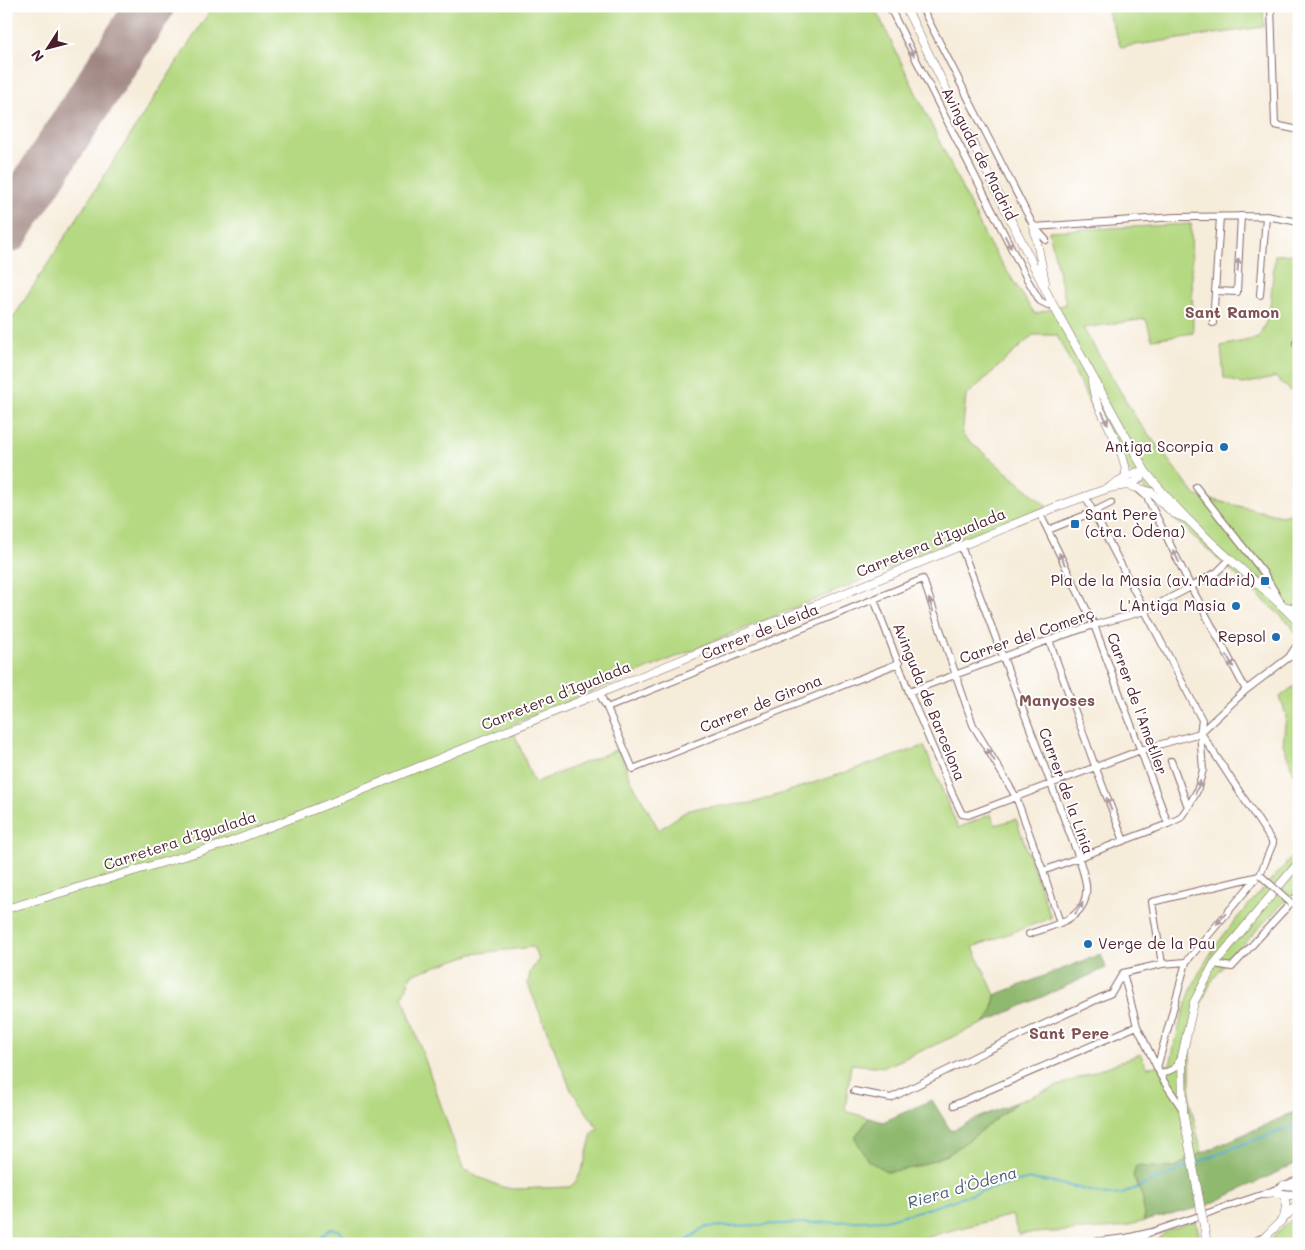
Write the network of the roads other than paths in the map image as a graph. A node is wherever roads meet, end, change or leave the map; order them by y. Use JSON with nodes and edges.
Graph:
{"nodes":[{"id":1,"x":889,"y":6,"type":"edge"},
{"id":2,"x":905,"y":6,"type":"edge"},
{"id":3,"x":921,"y":6,"type":"edge"},
{"id":4,"x":1271,"y":6,"type":"edge"},
{"id":5,"x":1299,"y":130,"type":"edge"},
{"id":6,"x":1220,"y":216,"type":"junction"},
{"id":7,"x":1241,"y":216,"type":"junction"},
{"id":8,"x":1266,"y":216,"type":"junction"},
{"id":9,"x":1299,"y":222,"type":"edge"},
{"id":10,"x":1034,"y":227,"type":"junction"},
{"id":11,"x":1046,"y":240,"type":"dead end"},
{"id":12,"x":1047,"y":291,"type":"junction"},
{"id":13,"x":1215,"y":291,"type":"junction"},
{"id":14,"x":1260,"y":295,"type":"dead end"},
{"id":15,"x":1053,"y":305,"type":"junction"},
{"id":16,"x":1213,"y":323,"type":"dead end"},
{"id":17,"x":1090,"y":372,"type":"junction"},
{"id":18,"x":1145,"y":470,"type":"junction"},
{"id":19,"x":1128,"y":481,"type":"junction"},
{"id":20,"x":1196,"y":487,"type":"dead end"},
{"id":21,"x":1139,"y":489,"type":"junction"},
{"id":22,"x":1085,"y":496,"type":"junction"},
{"id":23,"x":1111,"y":503,"type":"dead end"},
{"id":24,"x":1093,"y":512,"type":"junction"},
{"id":25,"x":1040,"y":514,"type":"junction"},
{"id":26,"x":1189,"y":520,"type":"junction"},
{"id":27,"x":1048,"y":530,"type":"junction"},
{"id":28,"x":962,"y":546,"type":"junction"},
{"id":29,"x":1230,"y":559,"type":"junction"},
{"id":30,"x":1191,"y":587,"type":"junction"},
{"id":31,"x":874,"y":599,"type":"junction"},
{"id":32,"x":1283,"y":606,"type":"junction"},
{"id":33,"x":1299,"y":610,"type":"edge"},
{"id":34,"x":1145,"y":611,"type":"junction"},
{"id":35,"x":1299,"y":623,"type":"edge"},
{"id":36,"x":1094,"y":625,"type":"junction"},
{"id":37,"x":1049,"y":640,"type":"junction"},
{"id":38,"x":1299,"y":642,"type":"edge"},
{"id":39,"x":1299,"y":654,"type":"edge"},
{"id":40,"x":1003,"y":657,"type":"junction"},
{"id":41,"x":1288,"y":658,"type":"junction"},
{"id":42,"x":899,"y":663,"type":"junction"},
{"id":43,"x":955,"y":674,"type":"junction"},
{"id":44,"x":1246,"y":690,"type":"junction"},
{"id":45,"x":909,"y":692,"type":"junction"},
{"id":46,"x":599,"y":693,"type":"junction"},
{"id":47,"x":607,"y":708,"type":"junction"},
{"id":48,"x":1200,"y":733,"type":"junction"},
{"id":49,"x":1141,"y":750,"type":"junction"},
{"id":50,"x":1171,"y":761,"type":"dead end"},
{"id":51,"x":1095,"y":766,"type":"junction"},
{"id":52,"x":1051,"y":785,"type":"junction"},
{"id":53,"x":1016,"y":797,"type":"junction"},
{"id":54,"x":1188,"y":807,"type":"junction"},
{"id":55,"x":1168,"y":824,"type":"junction"},
{"id":56,"x":1124,"y":841,"type":"junction"},
{"id":57,"x":1078,"y":858,"type":"junction"},
{"id":58,"x":1299,"y":862,"type":"edge"},
{"id":59,"x":1043,"y":871,"type":"junction"},
{"id":60,"x":1260,"y":875,"type":"junction"},
{"id":61,"x":1299,"y":894,"type":"edge"},
{"id":62,"x":1291,"y":903,"type":"junction"},
{"id":63,"x":6,"y":909,"type":"edge"},
{"id":64,"x":1060,"y":923,"type":"junction"},
{"id":65,"x":1029,"y":934,"type":"dead end"},
{"id":66,"x":1186,"y":962,"type":"junction"},
{"id":67,"x":1162,"y":964,"type":"junction"},
{"id":68,"x":1214,"y":964,"type":"junction"},
{"id":69,"x":1123,"y":973,"type":"junction"},
{"id":70,"x":1137,"y":1026,"type":"junction"},
{"id":71,"x":1182,"y":1056,"type":"junction"},
{"id":72,"x":1157,"y":1068,"type":"junction"},
{"id":73,"x":1160,"y":1075,"type":"junction"},
{"id":74,"x":854,"y":1092,"type":"dead end"},
{"id":75,"x":954,"y":1105,"type":"dead end"},
{"id":76,"x":1183,"y":1110,"type":"junction"},
{"id":77,"x":1299,"y":1179,"type":"edge"},
{"id":78,"x":1284,"y":1185,"type":"junction"},
{"id":79,"x":1299,"y":1188,"type":"edge"},
{"id":80,"x":1267,"y":1192,"type":"junction"},
{"id":81,"x":1284,"y":1194,"type":"junction"},
{"id":82,"x":1299,"y":1196,"type":"edge"},
{"id":83,"x":1299,"y":1203,"type":"edge"},
{"id":84,"x":1284,"y":1217,"type":"junction"},
{"id":85,"x":1152,"y":1232,"type":"junction"},
{"id":86,"x":1206,"y":1240,"type":"edge"},
{"id":87,"x":1260,"y":1240,"type":"edge"},
{"id":88,"x":1084,"y":1243,"type":"edge"},
{"id":89,"x":1075,"y":1244,"type":"edge"},
{"id":90,"x":1132,"y":1244,"type":"edge"},
{"id":91,"x":1214,"y":1244,"type":"edge"},
{"id":92,"x":1249,"y":1244,"type":"edge"}],
"edges":[{"from":1,"to":15,"type":"street","name":"Avinguda de Madrid","one_way":true},
{"from":2,"to":12,"type":"street","name":"Avinguda de Madrid"},
{"from":3,"to":10,"type":"street","name":"Avinguda de Madrid"},
{"from":4,"to":5,"type":"street"},
{"from":6,"to":7,"type":"street"},
{"from":6,"to":10,"type":"street"},
{"from":6,"to":13,"type":"street"},
{"from":7,"to":8,"type":"street"},
{"from":13,"to":7,"type":"street","one_way":true},
{"from":8,"to":9,"type":"street"},
{"from":8,"to":14,"type":"street"},
{"from":10,"to":11,"type":"street","name":"Avinguda de Madrid"},
{"from":10,"to":12,"type":"street"},
{"from":12,"to":15,"type":"street","name":"Avinguda de Madrid"},
{"from":13,"to":16,"type":"street"},
{"from":15,"to":17,"type":"street","name":"Avinguda de Madrid"},
{"from":17,"to":18,"type":"street","name":"Avinguda de Madrid"},
{"from":17,"to":19,"type":"street","one_way":true},
{"from":18,"to":19,"type":"street","name":"Carretera d'Igualada"},
{"from":18,"to":26,"type":"street","name":"Avinguda de Madrid"},
{"from":19,"to":21,"type":"street"},
{"from":19,"to":22,"type":"street","name":"Carretera d'Igualada"},
{"from":20,"to":32,"type":"street"},
{"from":21,"to":26,"type":"street"},
{"from":30,"to":21,"type":"street","one_way":true},
{"from":22,"to":24,"type":"street"},
{"from":22,"to":25,"type":"street","name":"Carretera d'Igualada"},
{"from":23,"to":24,"type":"street"},
{"from":24,"to":27,"type":"street"},
{"from":24,"to":34,"type":"street"},
{"from":25,"to":27,"type":"street","name":"Carrer de l'Ametller"},
{"from":25,"to":28,"type":"street","name":"Carretera d'Igualada"},
{"from":26,"to":29,"type":"street"},
{"from":36,"to":27,"type":"street","name":"Carrer de l'Ametller","one_way":true},
{"from":28,"to":40,"type":"street","name":"Carrer de la Línia"},
{"from":28,"to":46,"type":"street","name":"Carretera d'Igualada"},
{"from":29,"to":30,"type":"street","name":"Carrer del Comerç"},
{"from":29,"to":32,"type":"street"},
{"from":30,"to":34,"type":"street","name":"Carrer del Comerç"},
{"from":30,"to":44,"type":"street","one_way":true},
{"from":31,"to":42,"type":"street","name":"Avinguda de Barcelona"},
{"from":43,"to":31,"type":"street","name":"Carrer de Lleida","one_way":true},
{"from":31,"to":47,"type":"street","name":"Carrer de Lleida"},
{"from":32,"to":33,"type":"street"},
{"from":32,"to":35,"type":"street"},
{"from":34,"to":36,"type":"street","name":"Carrer del Comerç"},
{"from":34,"to":48,"type":"street"},
{"from":36,"to":37,"type":"street","name":"Carrer del Comerç"},
{"from":36,"to":49,"type":"street","name":"Carrer de l'Ametller"},
{"from":37,"to":40,"type":"street","name":"Carrer del Comerç"},
{"from":37,"to":51,"type":"street"},
{"from":38,"to":41,"type":"street"},
{"from":39,"to":41,"type":"street"},
{"from":40,"to":43,"type":"street","name":"Carrer del Comerç"},
{"from":40,"to":52,"type":"street","name":"Carrer de la Línia"},
{"from":41,"to":44,"type":"street"},
{"from":42,"to":45,"type":"street","name":"Avinguda de Barcelona"},
{"from":42,"to":47,"type":"street","name":"Carrer de Girona"},
{"from":43,"to":45,"type":"street","name":"Carrer del Comerç"},
{"from":53,"to":43,"type":"street","one_way":true},
{"from":44,"to":48,"type":"street"},
{"from":45,"to":53,"type":"street","name":"Avinguda de Barcelona"},
{"from":46,"to":47,"type":"street"},
{"from":46,"to":63,"type":"street","name":"Carretera d'Igualada"},
{"from":48,"to":49,"type":"street"},
{"from":54,"to":48,"type":"street","one_way":true},
{"from":48,"to":60,"type":"street"},
{"from":49,"to":51,"type":"street"},
{"from":49,"to":55,"type":"street","name":"Carrer de l'Ametller"},
{"from":50,"to":54,"type":"street"},
{"from":51,"to":52,"type":"street"},
{"from":56,"to":51,"type":"street","one_way":true},
{"from":52,"to":53,"type":"street"},
{"from":52,"to":57,"type":"street","name":"Carrer de la Línia"},
{"from":53,"to":59,"type":"street"},
{"from":54,"to":55,"type":"street"},
{"from":55,"to":56,"type":"street"},
{"from":56,"to":57,"type":"street"},
{"from":57,"to":59,"type":"street"},
{"from":64,"to":57,"type":"street","name":"Carrer de la Línia","one_way":true},
{"from":58,"to":68,"type":"street"},
{"from":59,"to":64,"type":"street"},
{"from":60,"to":62,"type":"street","bridge":true},
{"from":60,"to":66,"type":"street","one_way":true},
{"from":60,"to":67,"type":"street"},
{"from":61,"to":62,"type":"street"},
{"from":62,"to":68,"type":"street"},
{"from":64,"to":65,"type":"street","name":"Carrer de la Línia"},
{"from":66,"to":67,"type":"street"},
{"from":66,"to":72,"type":"street"},
{"from":67,"to":69,"type":"street"},
{"from":68,"to":71,"type":"street"},
{"from":69,"to":70,"type":"street"},
{"from":69,"to":74,"type":"street"},
{"from":70,"to":72,"type":"street"},
{"from":70,"to":75,"type":"street"},
{"from":71,"to":73,"type":"street"},
{"from":71,"to":76,"type":"street"},
{"from":72,"to":73,"type":"street"},
{"from":73,"to":76,"type":"street"},
{"from":76,"to":86,"type":"street","bridge":true},
{"from":77,"to":78,"type":"street"},
{"from":78,"to":79,"type":"street"},
{"from":78,"to":80,"type":"street"},
{"from":80,"to":81,"type":"street"},
{"from":80,"to":85,"type":"street"},
{"from":81,"to":82,"type":"street"},
{"from":81,"to":84,"type":"street"},
{"from":83,"to":84,"type":"street"},
{"from":84,"to":87,"type":"street"},
{"from":85,"to":88,"type":"street"},
{"from":85,"to":90,"type":"street"},
{"from":86,"to":91,"type":"street"},
{"from":87,"to":92,"type":"street"},
{"from":88,"to":89,"type":"street"}]}
